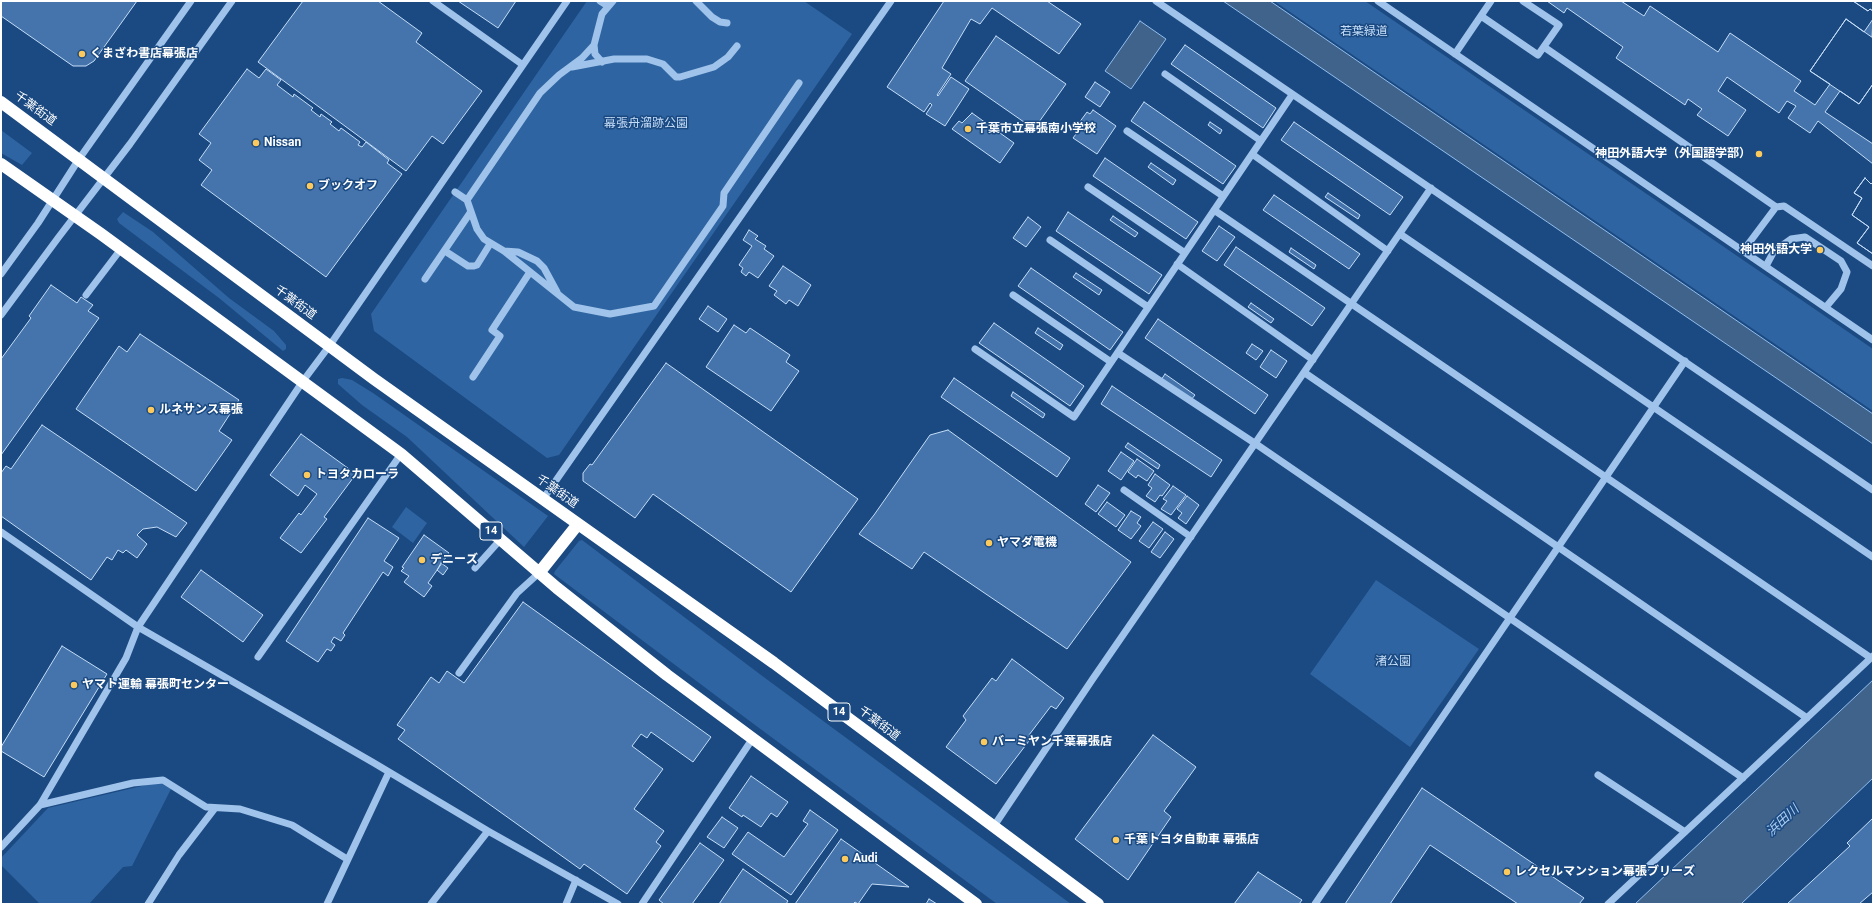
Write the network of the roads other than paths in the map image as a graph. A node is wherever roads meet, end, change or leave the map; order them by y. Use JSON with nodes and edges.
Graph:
{"nodes":[{"id":1,"x":191,"y":1,"type":"edge"},
{"id":2,"x":232,"y":1,"type":"edge"},
{"id":3,"x":433,"y":1,"type":"edge"},
{"id":4,"x":567,"y":1,"type":"edge"},
{"id":5,"x":600,"y":1,"type":"edge"},
{"id":6,"x":696,"y":1,"type":"edge"},
{"id":7,"x":891,"y":1,"type":"edge"},
{"id":8,"x":1156,"y":1,"type":"edge"},
{"id":9,"x":1378,"y":1,"type":"edge"},
{"id":10,"x":1491,"y":1,"type":"edge"},
{"id":11,"x":1523,"y":1,"type":"edge"},
{"id":12,"x":610,"y":4,"type":"edge"},
{"id":13,"x":1481,"y":16,"type":"junction"},
{"id":14,"x":727,"y":23,"type":"dead end"},
{"id":15,"x":594,"y":45,"type":"junction"},
{"id":16,"x":737,"y":46,"type":"dead end"},
{"id":17,"x":1544,"y":47,"type":"junction"},
{"id":18,"x":1455,"y":54,"type":"junction"},
{"id":19,"x":602,"y":62,"type":"junction"},
{"id":20,"x":523,"y":65,"type":"junction"},
{"id":21,"x":568,"y":68,"type":"junction"},
{"id":22,"x":1165,"y":74,"type":"dead end"},
{"id":23,"x":799,"y":82,"type":"dead end"},
{"id":24,"x":1292,"y":95,"type":"junction"},
{"id":25,"x":1,"y":102,"type":"edge"},
{"id":26,"x":1127,"y":131,"type":"dead end"},
{"id":27,"x":1261,"y":141,"type":"junction"},
{"id":28,"x":1252,"y":154,"type":"junction"},
{"id":29,"x":79,"y":159,"type":"junction"},
{"id":30,"x":1,"y":164,"type":"edge"},
{"id":31,"x":105,"y":179,"type":"junction"},
{"id":32,"x":1088,"y":188,"type":"dead end"},
{"id":33,"x":1432,"y":188,"type":"junction"},
{"id":34,"x":455,"y":192,"type":"dead end"},
{"id":35,"x":1224,"y":196,"type":"junction"},
{"id":36,"x":53,"y":200,"type":"junction"},
{"id":37,"x":466,"y":200,"type":"junction"},
{"id":38,"x":1776,"y":207,"type":"junction"},
{"id":39,"x":1214,"y":210,"type":"junction"},
{"id":40,"x":470,"y":213,"type":"junction"},
{"id":41,"x":76,"y":216,"type":"junction"},
{"id":42,"x":1400,"y":234,"type":"junction"},
{"id":43,"x":1050,"y":240,"type":"dead end"},
{"id":44,"x":490,"y":244,"type":"junction"},
{"id":45,"x":121,"y":249,"type":"junction"},
{"id":46,"x":445,"y":251,"type":"junction"},
{"id":47,"x":504,"y":251,"type":"junction"},
{"id":48,"x":1388,"y":251,"type":"junction"},
{"id":49,"x":1743,"y":251,"type":"junction"},
{"id":50,"x":1185,"y":253,"type":"junction"},
{"id":51,"x":1177,"y":264,"type":"junction"},
{"id":52,"x":1766,"y":266,"type":"junction"},
{"id":53,"x":1873,"y":266,"type":"edge"},
{"id":54,"x":530,"y":272,"type":"junction"},
{"id":55,"x":1,"y":274,"type":"edge"},
{"id":56,"x":425,"y":279,"type":"dead end"},
{"id":57,"x":86,"y":295,"type":"dead end"},
{"id":58,"x":1013,"y":295,"type":"dead end"},
{"id":59,"x":558,"y":296,"type":"junction"},
{"id":60,"x":1352,"y":303,"type":"junction"},
{"id":61,"x":1148,"y":307,"type":"junction"},
{"id":62,"x":1826,"y":307,"type":"junction"},
{"id":63,"x":1,"y":315,"type":"edge"},
{"id":64,"x":1873,"y":340,"type":"edge"},
{"id":65,"x":330,"y":345,"type":"junction"},
{"id":66,"x":975,"y":350,"type":"dead end"},
{"id":67,"x":1118,"y":353,"type":"junction"},
{"id":68,"x":1313,"y":360,"type":"junction"},
{"id":69,"x":1685,"y":361,"type":"junction"},
{"id":70,"x":1111,"y":362,"type":"junction"},
{"id":71,"x":1304,"y":373,"type":"junction"},
{"id":72,"x":473,"y":376,"type":"dead end"},
{"id":73,"x":302,"y":381,"type":"junction"},
{"id":74,"x":1654,"y":407,"type":"junction"},
{"id":75,"x":1256,"y":444,"type":"junction"},
{"id":76,"x":401,"y":454,"type":"junction"},
{"id":77,"x":1606,"y":477,"type":"junction"},
{"id":78,"x":1124,"y":490,"type":"dead end"},
{"id":79,"x":1873,"y":490,"type":"edge"},
{"id":80,"x":543,"y":499,"type":"junction"},
{"id":81,"x":578,"y":524,"type":"junction"},
{"id":82,"x":1,"y":532,"type":"edge"},
{"id":83,"x":1191,"y":537,"type":"junction"},
{"id":84,"x":501,"y":539,"type":"junction"},
{"id":85,"x":1558,"y":547,"type":"junction"},
{"id":86,"x":1873,"y":557,"type":"edge"},
{"id":87,"x":475,"y":568,"type":"dead end"},
{"id":88,"x":539,"y":573,"type":"junction"},
{"id":89,"x":1510,"y":618,"type":"junction"},
{"id":90,"x":138,"y":627,"type":"junction"},
{"id":91,"x":258,"y":657,"type":"dead end"},
{"id":92,"x":1872,"y":657,"type":"edge"},
{"id":93,"x":458,"y":673,"type":"dead end"},
{"id":94,"x":1807,"y":718,"type":"junction"},
{"id":95,"x":753,"y":738,"type":"junction"},
{"id":96,"x":389,"y":772,"type":"junction"},
{"id":97,"x":1598,"y":775,"type":"dead end"},
{"id":98,"x":1744,"y":778,"type":"junction"},
{"id":99,"x":40,"y":805,"type":"junction"},
{"id":100,"x":215,"y":808,"type":"junction"},
{"id":101,"x":994,"y":826,"type":"junction"},
{"id":102,"x":488,"y":831,"type":"junction"},
{"id":103,"x":1685,"y":832,"type":"junction"},
{"id":104,"x":1,"y":847,"type":"edge"},
{"id":105,"x":347,"y":859,"type":"junction"},
{"id":106,"x":576,"y":880,"type":"junction"},
{"id":107,"x":148,"y":904,"type":"edge"},
{"id":108,"x":327,"y":904,"type":"edge"},
{"id":109,"x":431,"y":904,"type":"edge"},
{"id":110,"x":566,"y":904,"type":"edge"},
{"id":111,"x":618,"y":904,"type":"edge"},
{"id":112,"x":642,"y":904,"type":"edge"},
{"id":113,"x":976,"y":904,"type":"edge"},
{"id":114,"x":1098,"y":904,"type":"edge"},
{"id":115,"x":1315,"y":904,"type":"edge"},
{"id":116,"x":1608,"y":904,"type":"edge"}],
"edges":[{"from":1,"to":29,"type":"street"},
{"from":2,"to":31,"type":"street"},
{"from":3,"to":20,"type":"street"},
{"from":4,"to":20,"type":"street"},
{"from":5,"to":12,"type":"street"},
{"from":6,"to":14,"type":"street"},
{"from":7,"to":80,"type":"street"},
{"from":8,"to":24,"type":"street"},
{"from":9,"to":18,"type":"street"},
{"from":10,"to":13,"type":"street"},
{"from":11,"to":17,"type":"street"},
{"from":12,"to":15,"type":"street"},
{"from":13,"to":17,"type":"street"},
{"from":13,"to":18,"type":"street"},
{"from":15,"to":19,"type":"street"},
{"from":15,"to":21,"type":"street"},
{"from":16,"to":19,"type":"street"},
{"from":17,"to":38,"type":"street"},
{"from":18,"to":49,"type":"street"},
{"from":19,"to":21,"type":"street"},
{"from":20,"to":65,"type":"street"},
{"from":21,"to":37,"type":"street"},
{"from":22,"to":27,"type":"street"},
{"from":23,"to":59,"type":"street"},
{"from":24,"to":27,"type":"street"},
{"from":24,"to":33,"type":"street"},
{"from":25,"to":29,"type":"highway","name":"千葉街道","number":"14"},
{"from":26,"to":35,"type":"street"},
{"from":27,"to":28,"type":"street"},
{"from":28,"to":35,"type":"street"},
{"from":28,"to":48,"type":"street"},
{"from":29,"to":31,"type":"highway","name":"千葉街道","number":"14"},
{"from":29,"to":36,"type":"street"},
{"from":30,"to":36,"type":"highway","number":"14"},
{"from":31,"to":41,"type":"street"},
{"from":31,"to":65,"type":"highway","name":"千葉街道","number":"14"},
{"from":32,"to":50,"type":"street"},
{"from":33,"to":42,"type":"street"},
{"from":33,"to":69,"type":"street"},
{"from":34,"to":37,"type":"street"},
{"from":35,"to":39,"type":"street"},
{"from":36,"to":41,"type":"highway","number":"14"},
{"from":36,"to":55,"type":"street"},
{"from":37,"to":40,"type":"street"},
{"from":38,"to":49,"type":"street"},
{"from":38,"to":53,"type":"street"},
{"from":39,"to":50,"type":"street"},
{"from":39,"to":60,"type":"street"},
{"from":40,"to":44,"type":"street"},
{"from":40,"to":46,"type":"street"},
{"from":41,"to":45,"type":"highway","number":"14"},
{"from":41,"to":63,"type":"street"},
{"from":42,"to":48,"type":"street"},
{"from":42,"to":74,"type":"street"},
{"from":43,"to":61,"type":"street"},
{"from":44,"to":46,"type":"street"},
{"from":44,"to":47,"type":"street"},
{"from":45,"to":57,"type":"street"},
{"from":45,"to":73,"type":"highway","number":"14"},
{"from":46,"to":56,"type":"street"},
{"from":47,"to":54,"type":"street"},
{"from":47,"to":59,"type":"street"},
{"from":48,"to":60,"type":"street"},
{"from":49,"to":52,"type":"street"},
{"from":50,"to":51,"type":"street"},
{"from":51,"to":61,"type":"street"},
{"from":51,"to":68,"type":"street"},
{"from":52,"to":62,"type":"street"},
{"from":52,"to":62,"type":"street"},
{"from":54,"to":59,"type":"street"},
{"from":54,"to":72,"type":"street"},
{"from":58,"to":70,"type":"street"},
{"from":60,"to":68,"type":"street"},
{"from":60,"to":77,"type":"street"},
{"from":61,"to":67,"type":"street"},
{"from":62,"to":64,"type":"street"},
{"from":65,"to":73,"type":"street"},
{"from":65,"to":80,"type":"highway","name":"千葉街道","number":"14"},
{"from":66,"to":70,"type":"street"},
{"from":67,"to":70,"type":"street"},
{"from":67,"to":75,"type":"street"},
{"from":68,"to":71,"type":"street"},
{"from":69,"to":74,"type":"street"},
{"from":69,"to":79,"type":"street"},
{"from":71,"to":75,"type":"street"},
{"from":71,"to":85,"type":"street"},
{"from":73,"to":76,"type":"highway","number":"14"},
{"from":73,"to":90,"type":"street"},
{"from":74,"to":77,"type":"street"},
{"from":74,"to":86,"type":"street"},
{"from":75,"to":83,"type":"street"},
{"from":75,"to":89,"type":"street"},
{"from":76,"to":84,"type":"highway","number":"14"},
{"from":76,"to":91,"type":"street"},
{"from":77,"to":85,"type":"street"},
{"from":77,"to":92,"type":"street"},
{"from":78,"to":83,"type":"street"},
{"from":80,"to":81,"type":"highway","name":"千葉街道","number":"14"},
{"from":81,"to":88,"type":"highway"},
{"from":81,"to":101,"type":"highway","name":"千葉街道","number":"14"},
{"from":82,"to":90,"type":"street"},
{"from":83,"to":101,"type":"street"},
{"from":84,"to":87,"type":"street"},
{"from":84,"to":88,"type":"highway","number":"14"},
{"from":85,"to":89,"type":"street"},
{"from":85,"to":94,"type":"street"},
{"from":88,"to":93,"type":"street"},
{"from":88,"to":95,"type":"highway","number":"14"},
{"from":89,"to":98,"type":"street"},
{"from":89,"to":115,"type":"street"},
{"from":90,"to":96,"type":"street"},
{"from":90,"to":99,"type":"street"},
{"from":92,"to":94,"type":"street"},
{"from":94,"to":98,"type":"street"},
{"from":95,"to":112,"type":"street"},
{"from":95,"to":113,"type":"highway","number":"14"},
{"from":96,"to":102,"type":"street"},
{"from":96,"to":105,"type":"street"},
{"from":97,"to":103,"type":"street"},
{"from":98,"to":103,"type":"street"},
{"from":99,"to":100,"type":"street"},
{"from":99,"to":104,"type":"street"},
{"from":100,"to":105,"type":"street"},
{"from":100,"to":107,"type":"street"},
{"from":101,"to":114,"type":"highway","name":"千葉街道","number":"14"},
{"from":102,"to":106,"type":"street"},
{"from":102,"to":109,"type":"street"},
{"from":103,"to":116,"type":"street"},
{"from":105,"to":108,"type":"street"},
{"from":106,"to":110,"type":"street"},
{"from":106,"to":111,"type":"street"}]}
